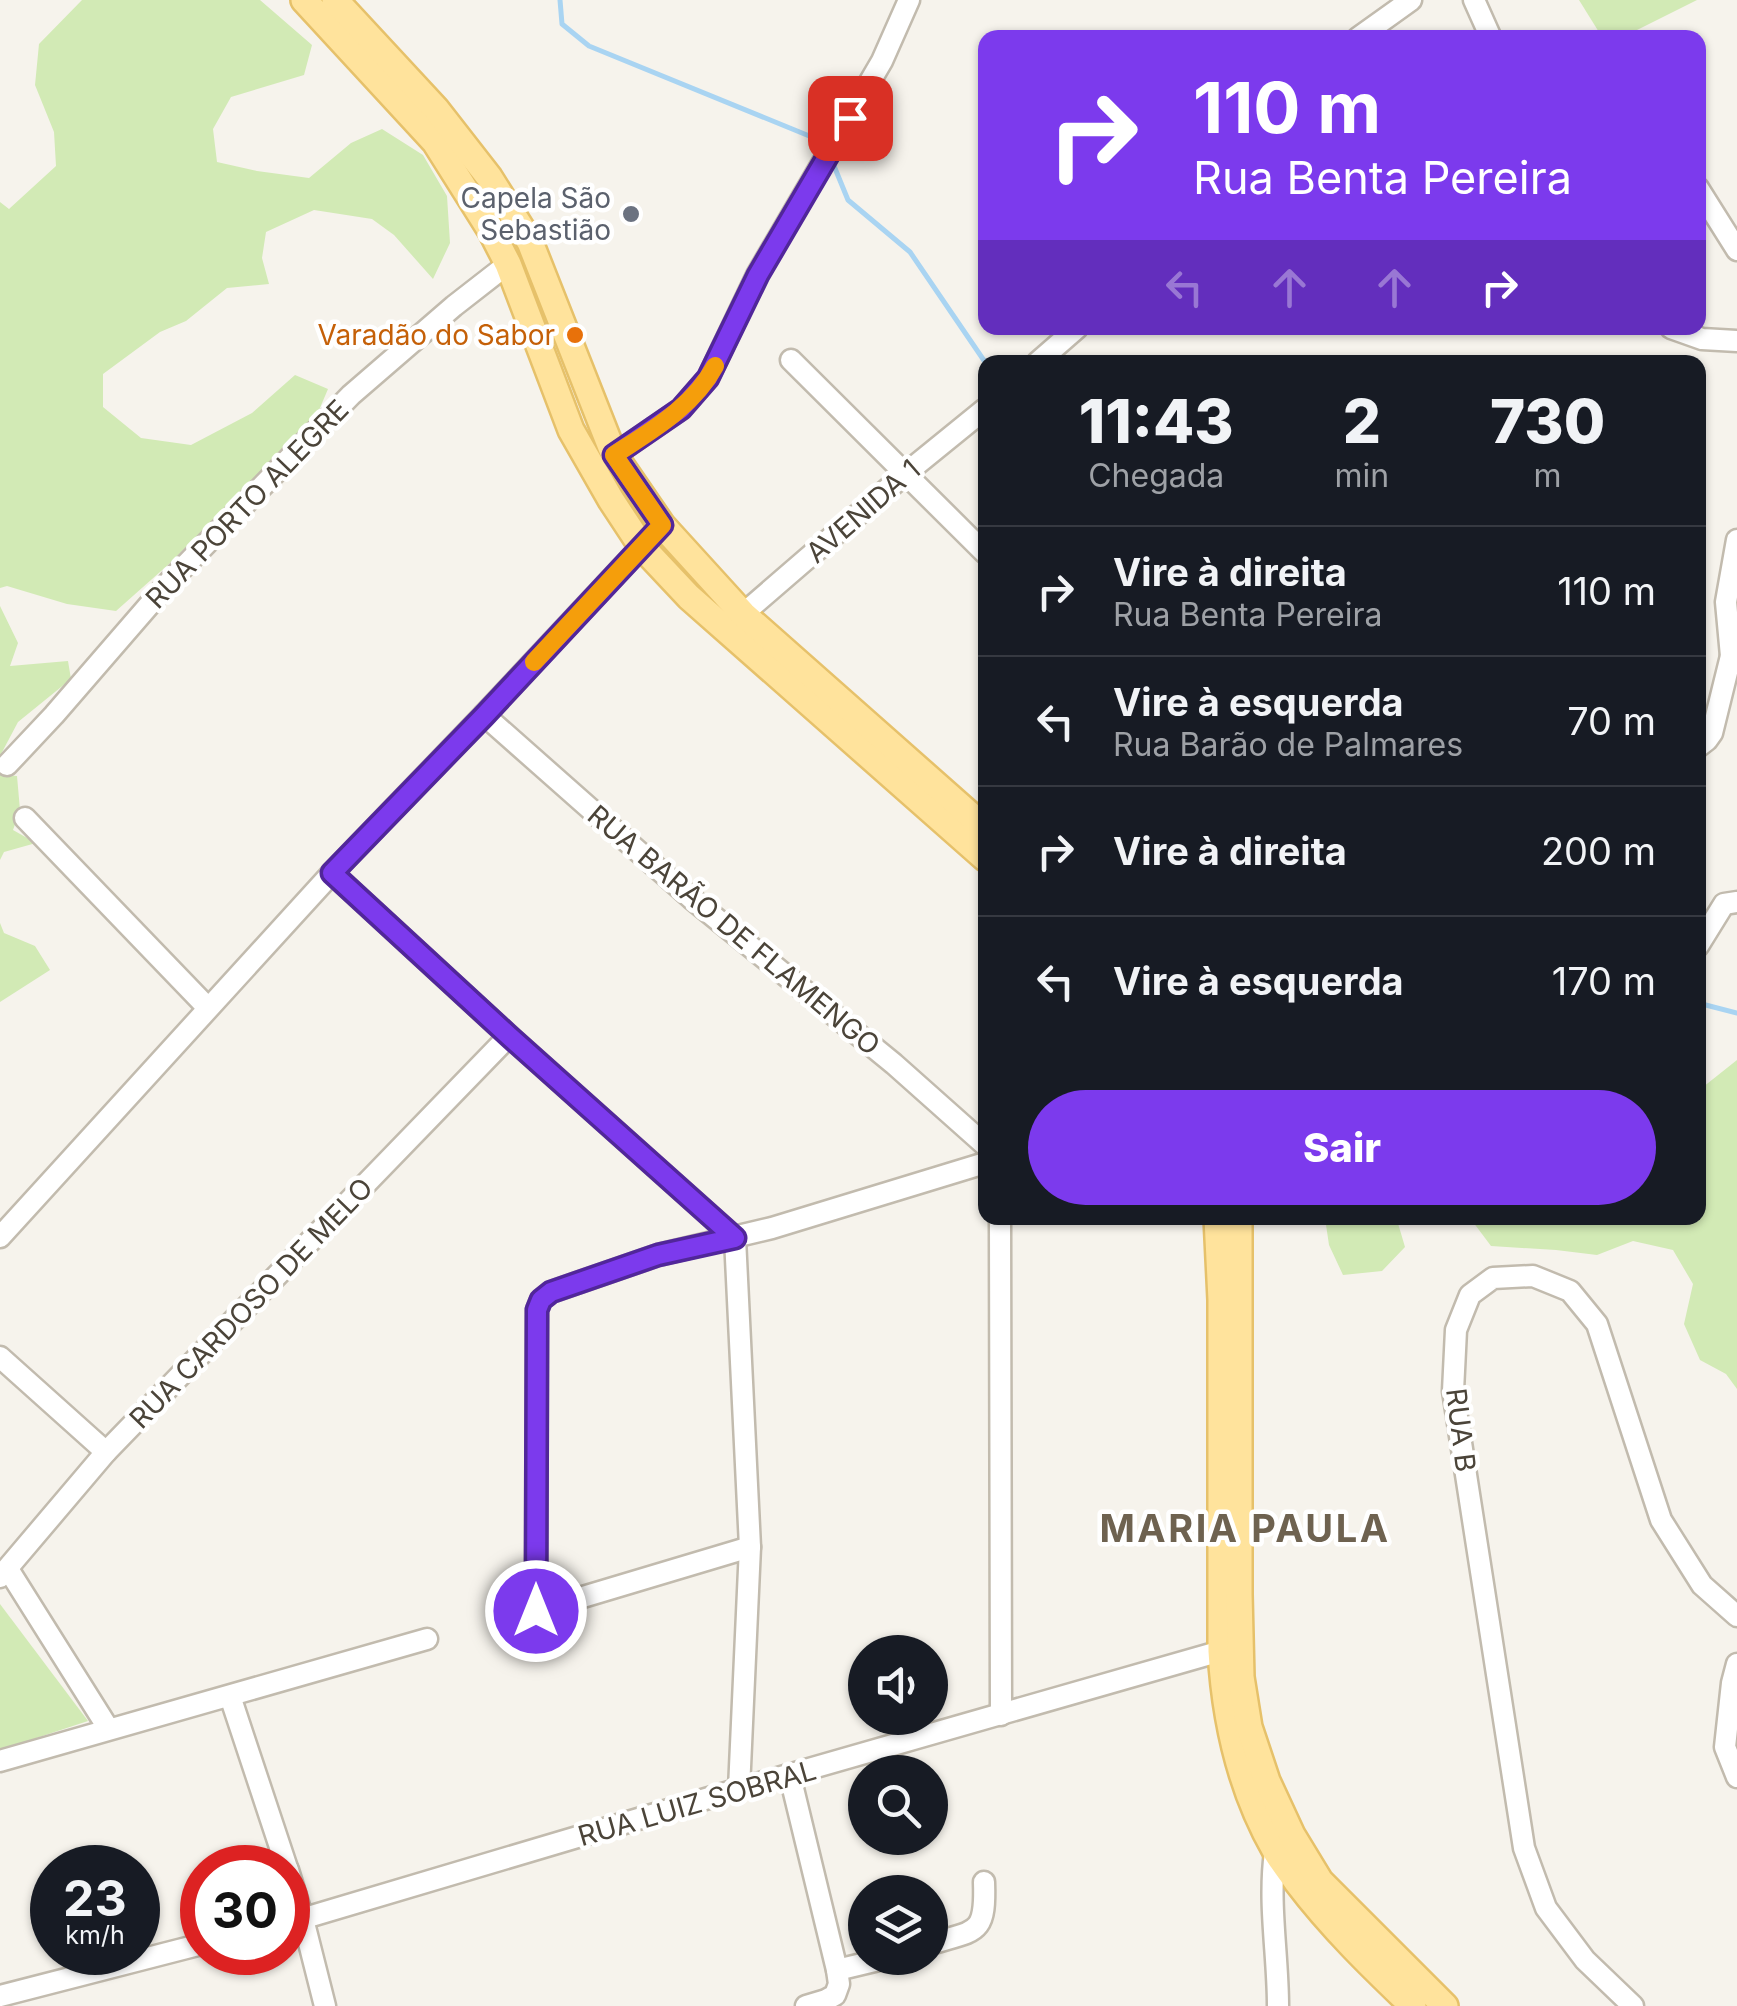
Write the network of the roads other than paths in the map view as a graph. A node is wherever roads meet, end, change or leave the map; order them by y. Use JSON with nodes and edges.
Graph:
{"nodes":[{"id":1,"x":304,"y":0,"type":"edge"},
{"id":2,"x":334,"y":0,"type":"edge"},
{"id":3,"x":909,"y":0,"type":"edge"},
{"id":4,"x":1411,"y":0,"type":"edge"},
{"id":5,"x":1474,"y":0,"type":"edge"},
{"id":6,"x":1369,"y":30,"type":"edge"},
{"id":7,"x":1487,"y":30,"type":"edge"},
{"id":8,"x":1706,"y":201,"type":"edge"},
{"id":9,"x":1737,"y":250,"type":"edge"},
{"id":10,"x":508,"y":264,"type":"junction"},
{"id":11,"x":1070,"y":335,"type":"edge"},
{"id":12,"x":1691,"y":335,"type":"edge"},
{"id":13,"x":1737,"y":342,"type":"edge"},
{"id":14,"x":1046,"y":355,"type":"edge"},
{"id":15,"x":790,"y":360,"type":"dead end"},
{"id":16,"x":978,"y":414,"type":"edge"},
{"id":17,"x":614,"y":455,"type":"junction"},
{"id":18,"x":904,"y":474,"type":"junction"},
{"id":19,"x":662,"y":525,"type":"junction"},
{"id":20,"x":1737,"y":540,"type":"edge"},
{"id":21,"x":978,"y":545,"type":"edge"},
{"id":22,"x":642,"y":547,"type":"junction"},
{"id":23,"x":742,"y":614,"type":"junction"},
{"id":24,"x":1734,"y":652,"type":"edge"},
{"id":25,"x":1730,"y":692,"type":"edge"},
{"id":26,"x":484,"y":716,"type":"junction"},
{"id":27,"x":1706,"y":741,"type":"edge"},
{"id":28,"x":7,"y":765,"type":"dead end"},
{"id":29,"x":25,"y":818,"type":"dead end"},
{"id":30,"x":978,"y":822,"type":"edge"},
{"id":31,"x":978,"y":852,"type":"edge"},
{"id":32,"x":332,"y":873,"type":"junction"},
{"id":33,"x":1737,"y":902,"type":"edge"},
{"id":34,"x":1706,"y":933,"type":"edge"},
{"id":35,"x":208,"y":1008,"type":"junction"},
{"id":36,"x":509,"y":1036,"type":"junction"},
{"id":37,"x":978,"y":1138,"type":"edge"},
{"id":38,"x":978,"y":1165,"type":"edge"},
{"id":39,"x":1000,"y":1225,"type":"edge"},
{"id":40,"x":1216,"y":1225,"type":"edge"},
{"id":41,"x":1239,"y":1225,"type":"edge"},
{"id":42,"x":0,"y":1237,"type":"edge"},
{"id":43,"x":735,"y":1238,"type":"junction"},
{"id":44,"x":0,"y":1357,"type":"edge"},
{"id":45,"x":106,"y":1452,"type":"junction"},
{"id":46,"x":750,"y":1547,"type":"junction"},
{"id":47,"x":4,"y":1573,"type":"edge"},
{"id":48,"x":1737,"y":1616,"type":"edge"},
{"id":49,"x":427,"y":1639,"type":"dead end"},
{"id":50,"x":1221,"y":1651,"type":"junction"},
{"id":51,"x":1737,"y":1664,"type":"edge"},
{"id":52,"x":230,"y":1696,"type":"junction"},
{"id":53,"x":1002,"y":1715,"type":"junction"},
{"id":54,"x":108,"y":1728,"type":"junction"},
{"id":55,"x":0,"y":1761,"type":"edge"},
{"id":56,"x":790,"y":1776,"type":"junction"},
{"id":57,"x":1737,"y":1777,"type":"edge"},
{"id":58,"x":738,"y":1788,"type":"junction"},
{"id":59,"x":279,"y":1845,"type":"edge"},
{"id":60,"x":1275,"y":1852,"type":"junction"},
{"id":61,"x":984,"y":1882,"type":"dead end"},
{"id":62,"x":310,"y":1916,"type":"edge"},
{"id":63,"x":948,"y":1939,"type":"edge"},
{"id":64,"x":180,"y":1950,"type":"edge"},
{"id":65,"x":310,"y":1964,"type":"edge"},
{"id":66,"x":848,"y":1967,"type":"edge"},
{"id":67,"x":837,"y":1970,"type":"junction"},
{"id":68,"x":0,"y":1996,"type":"edge"},
{"id":69,"x":325,"y":2006,"type":"edge"},
{"id":70,"x":806,"y":2006,"type":"edge"},
{"id":71,"x":1278,"y":2006,"type":"edge"},
{"id":72,"x":1413,"y":2006,"type":"edge"},
{"id":73,"x":1445,"y":2006,"type":"edge"},
{"id":74,"x":1633,"y":2006,"type":"edge"}],
"edges":[{"from":1,"to":10,"type":"main road"},
{"from":2,"to":17,"type":"main road"},
{"from":3,"to":17,"type":"street"},
{"from":4,"to":6,"type":"street"},
{"from":5,"to":7,"type":"street"},
{"from":8,"to":9,"type":"street"},
{"from":10,"to":22,"type":"main road"},
{"from":10,"to":28,"type":"street","name":"RUA PORTO ALEGRE"},
{"from":11,"to":14,"type":"street"},
{"from":12,"to":13,"type":"street"},
{"from":15,"to":18,"type":"street"},
{"from":16,"to":18,"type":"street","name":"AVENIDA 1"},
{"from":17,"to":19,"type":"main road"},
{"from":18,"to":21,"type":"street"},
{"from":18,"to":23,"type":"street","name":"AVENIDA 1"},
{"from":19,"to":22,"type":"street"},
{"from":19,"to":23,"type":"main road"},
{"from":20,"to":24,"type":"street"},
{"from":22,"to":26,"type":"street"},
{"from":22,"to":31,"type":"main road"},
{"from":23,"to":30,"type":"main road"},
{"from":24,"to":25,"type":"street"},
{"from":25,"to":27,"type":"street"},
{"from":26,"to":32,"type":"street"},
{"from":26,"to":37,"type":"street","name":"RUA BARÃO DE FLAMENGO"},
{"from":29,"to":35,"type":"street"},
{"from":32,"to":35,"type":"street"},
{"from":32,"to":36,"type":"street"},
{"from":33,"to":34,"type":"street"},
{"from":35,"to":42,"type":"street"},
{"from":36,"to":43,"type":"street"},
{"from":36,"to":45,"type":"street","name":"RUA CARDOSO DE MELO"},
{"from":38,"to":43,"type":"street"},
{"from":39,"to":53,"type":"street"},
{"from":40,"to":50,"type":"main road"},
{"from":41,"to":73,"type":"main road"},
{"from":43,"to":46,"type":"street"},
{"from":43,"to":46,"type":"street"},
{"from":44,"to":45,"type":"street"},
{"from":45,"to":47,"type":"street","name":"RUA CARDOSO DE MELO"},
{"from":46,"to":58,"type":"street"},
{"from":47,"to":54,"type":"street"},
{"from":48,"to":74,"type":"street","name":"RUA B"},
{"from":49,"to":52,"type":"street"},
{"from":50,"to":53,"type":"street","name":"RUA LUIZ SOBRAL"},
{"from":50,"to":60,"type":"main road"},
{"from":51,"to":57,"type":"street"},
{"from":52,"to":54,"type":"street"},
{"from":52,"to":59,"type":"street"},
{"from":53,"to":56,"type":"street","name":"RUA LUIZ SOBRAL"},
{"from":54,"to":55,"type":"street"},
{"from":56,"to":58,"type":"street","name":"RUA LUIZ SOBRAL"},
{"from":56,"to":67,"type":"street"},
{"from":58,"to":62,"type":"street","name":"RUA LUIZ SOBRAL"},
{"from":60,"to":71,"type":"street"},
{"from":60,"to":72,"type":"main road"},
{"from":61,"to":63,"type":"street"},
{"from":64,"to":68,"type":"street"},
{"from":65,"to":69,"type":"street"},
{"from":66,"to":67,"type":"street"},
{"from":67,"to":70,"type":"street"}]}
